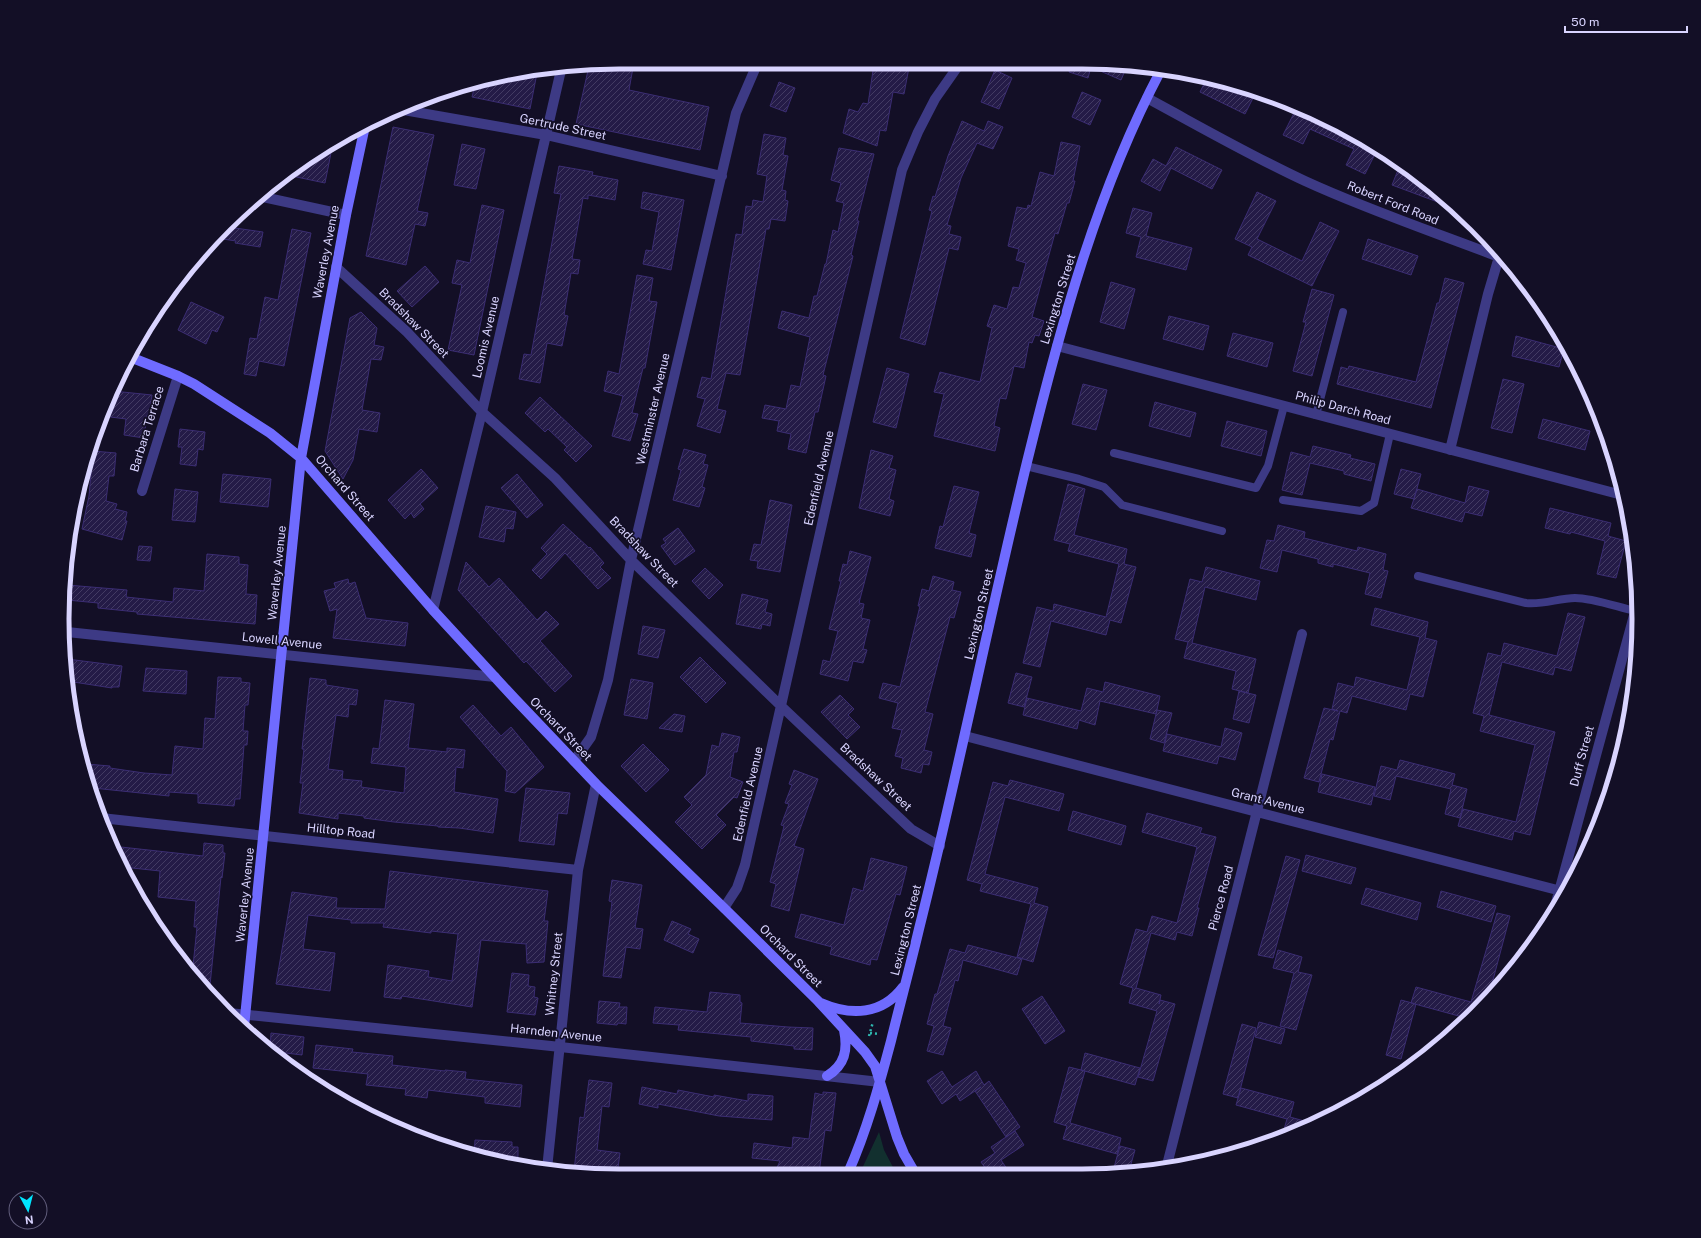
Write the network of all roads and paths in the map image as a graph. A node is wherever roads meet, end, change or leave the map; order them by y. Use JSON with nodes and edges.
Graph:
{"nodes":[{"id":1,"x":755,"y":69,"type":"edge"},
{"id":2,"x":956,"y":69,"type":"edge"},
{"id":3,"x":560,"y":73,"type":"edge"},
{"id":4,"x":1159,"y":75,"type":"edge"},
{"id":5,"x":1147,"y":98,"type":"junction"},
{"id":6,"x":409,"y":111,"type":"edge"},
{"id":7,"x":364,"y":133,"type":"edge"},
{"id":8,"x":546,"y":136,"type":"junction"},
{"id":9,"x":722,"y":176,"type":"junction"},
{"id":10,"x":265,"y":198,"type":"edge"},
{"id":11,"x":346,"y":215,"type":"junction"},
{"id":12,"x":1493,"y":252,"type":"edge"},
{"id":13,"x":1499,"y":259,"type":"edge"},
{"id":14,"x":336,"y":267,"type":"junction"},
{"id":15,"x":1343,"y":312,"type":"dead end"},
{"id":16,"x":1056,"y":346,"type":"junction"},
{"id":17,"x":135,"y":359,"type":"edge"},
{"id":18,"x":178,"y":376,"type":"junction"},
{"id":19,"x":1284,"y":406,"type":"junction"},
{"id":20,"x":482,"y":412,"type":"junction"},
{"id":21,"x":1316,"y":415,"type":"junction"},
{"id":22,"x":1390,"y":434,"type":"junction"},
{"id":23,"x":1450,"y":450,"type":"junction"},
{"id":24,"x":1114,"y":453,"type":"dead end"},
{"id":25,"x":301,"y":458,"type":"junction"},
{"id":26,"x":1026,"y":466,"type":"junction"},
{"id":27,"x":142,"y":491,"type":"dead end"},
{"id":28,"x":1617,"y":494,"type":"edge"},
{"id":29,"x":1283,"y":500,"type":"dead end"},
{"id":30,"x":1222,"y":532,"type":"dead end"},
{"id":31,"x":631,"y":560,"type":"junction"},
{"id":32,"x":1418,"y":576,"type":"dead end"},
{"id":33,"x":1632,"y":609,"type":"edge"},
{"id":34,"x":433,"y":610,"type":"junction"},
{"id":35,"x":1632,"y":626,"type":"edge"},
{"id":36,"x":69,"y":632,"type":"edge"},
{"id":37,"x":1302,"y":634,"type":"dead end"},
{"id":38,"x":282,"y":654,"type":"junction"},
{"id":39,"x":494,"y":677,"type":"junction"},
{"id":40,"x":781,"y":706,"type":"junction"},
{"id":41,"x":965,"y":736,"type":"junction"},
{"id":42,"x":574,"y":761,"type":"junction"},
{"id":43,"x":596,"y":784,"type":"junction"},
{"id":44,"x":1258,"y":812,"type":"junction"},
{"id":45,"x":107,"y":819,"type":"edge"},
{"id":46,"x":264,"y":836,"type":"junction"},
{"id":47,"x":940,"y":846,"type":"junction"},
{"id":48,"x":578,"y":870,"type":"junction"},
{"id":49,"x":1564,"y":882,"type":"edge"},
{"id":50,"x":1560,"y":890,"type":"edge"},
{"id":51,"x":724,"y":908,"type":"junction"},
{"id":52,"x":906,"y":984,"type":"junction"},
{"id":53,"x":818,"y":1001,"type":"junction"},
{"id":54,"x":236,"y":1014,"type":"edge"},
{"id":55,"x":245,"y":1015,"type":"junction"},
{"id":56,"x":874,"y":1018,"type":"dead end"},
{"id":57,"x":244,"y":1022,"type":"edge"},
{"id":58,"x":844,"y":1030,"type":"junction"},
{"id":59,"x":870,"y":1033,"type":"junction"},
{"id":60,"x":879,"y":1034,"type":"dead end"},
{"id":61,"x":868,"y":1038,"type":"dead end"},
{"id":62,"x":560,"y":1047,"type":"junction"},
{"id":63,"x":827,"y":1076,"type":"junction"},
{"id":64,"x":880,"y":1082,"type":"junction"},
{"id":65,"x":1168,"y":1162,"type":"edge"},
{"id":66,"x":548,"y":1164,"type":"edge"},
{"id":67,"x":850,"y":1169,"type":"edge"},
{"id":68,"x":913,"y":1169,"type":"edge"}],
"edges":[{"from":1,"to":9,"type":"street","name":"Westminster Avenue"},
{"from":2,"to":40,"type":"street","name":"Edenfield Avenue"},
{"from":3,"to":8,"type":"street","name":"Loomis Avenue"},
{"from":4,"to":5,"type":"street","name":"Lexington Street"},
{"from":5,"to":12,"type":"street","name":"Robert Ford Road"},
{"from":5,"to":16,"type":"street","name":"Lexington Street"},
{"from":6,"to":8,"type":"street","name":"Gertrude Street"},
{"from":7,"to":11,"type":"street","name":"Waverley Avenue"},
{"from":8,"to":9,"type":"street","name":"Gertrude Street"},
{"from":8,"to":20,"type":"street","name":"Loomis Avenue"},
{"from":9,"to":31,"type":"street","name":"Westminster Avenue"},
{"from":10,"to":11,"type":"street"},
{"from":11,"to":14,"type":"street","name":"Waverley Avenue"},
{"from":13,"to":23,"type":"street","name":"Robert Ford Road"},
{"from":14,"to":20,"type":"street","name":"Bradshaw Street"},
{"from":14,"to":25,"type":"street","name":"Waverley Avenue"},
{"from":15,"to":21,"type":"lane"},
{"from":16,"to":19,"type":"street","name":"Philip Darch Road"},
{"from":16,"to":26,"type":"street","name":"Lexington Street"},
{"from":17,"to":18,"type":"street","name":"Orchard Street"},
{"from":18,"to":25,"type":"street","name":"Orchard Street"},
{"from":18,"to":27,"type":"street","name":"Barbara Terrace"},
{"from":19,"to":21,"type":"street","name":"Philip Darch Road"},
{"from":19,"to":24,"type":"lane"},
{"from":20,"to":31,"type":"street","name":"Bradshaw Street"},
{"from":20,"to":34,"type":"street","name":"Loomis Avenue"},
{"from":21,"to":22,"type":"street","name":"Philip Darch Road"},
{"from":22,"to":23,"type":"street","name":"Philip Darch Road"},
{"from":22,"to":29,"type":"lane"},
{"from":23,"to":28,"type":"street","name":"Philip Darch Road"},
{"from":25,"to":34,"type":"street","name":"Orchard Street"},
{"from":25,"to":38,"type":"street","name":"Waverley Avenue"},
{"from":26,"to":30,"type":"lane"},
{"from":26,"to":41,"type":"street","name":"Lexington Street"},
{"from":31,"to":40,"type":"street","name":"Bradshaw Street"},
{"from":31,"to":42,"type":"street","name":"Westminster Avenue"},
{"from":32,"to":33,"type":"lane"},
{"from":34,"to":39,"type":"street","name":"Orchard Street"},
{"from":35,"to":49,"type":"street","name":"Duff Street"},
{"from":36,"to":38,"type":"street","name":"Lowell Avenue"},
{"from":37,"to":44,"type":"street","name":"Pierce Road"},
{"from":38,"to":39,"type":"street","name":"Lowell Avenue"},
{"from":38,"to":46,"type":"street","name":"Waverley Avenue"},
{"from":39,"to":42,"type":"street","name":"Orchard Street"},
{"from":40,"to":47,"type":"street","name":"Bradshaw Street"},
{"from":40,"to":51,"type":"street","name":"Edenfield Avenue"},
{"from":41,"to":44,"type":"street","name":"Grant Avenue"},
{"from":41,"to":47,"type":"street","name":"Lexington Street"},
{"from":42,"to":43,"type":"street","name":"Orchard Street"},
{"from":43,"to":48,"type":"street","name":"Whitney Street"},
{"from":43,"to":51,"type":"street","name":"Orchard Street"},
{"from":44,"to":50,"type":"street","name":"Grant Avenue"},
{"from":44,"to":65,"type":"street","name":"Pierce Road"},
{"from":45,"to":46,"type":"street","name":"Hilltop Road"},
{"from":46,"to":48,"type":"street","name":"Hilltop Road"},
{"from":46,"to":55,"type":"street","name":"Waverley Avenue"},
{"from":47,"to":52,"type":"street","name":"Lexington Street"},
{"from":48,"to":62,"type":"street","name":"Whitney Street"},
{"from":51,"to":53,"type":"street","name":"Orchard Street"},
{"from":52,"to":53,"type":"street"},
{"from":52,"to":64,"type":"street","name":"Lexington Street"},
{"from":53,"to":58,"type":"street","name":"Orchard Street"},
{"from":54,"to":55,"type":"street","name":"Harnden Avenue"},
{"from":55,"to":57,"type":"street","name":"Waverley Avenue"},
{"from":55,"to":62,"type":"street","name":"Harnden Avenue"},
{"from":56,"to":59,"type":"path"},
{"from":58,"to":63,"type":"street"},
{"from":58,"to":64,"type":"street","name":"Orchard Street"},
{"from":59,"to":60,"type":"path"},
{"from":59,"to":61,"type":"path"},
{"from":62,"to":63,"type":"street","name":"Harnden Avenue"},
{"from":62,"to":66,"type":"street","name":"Whitney Street"},
{"from":63,"to":64,"type":"street","name":"Harnden Avenue"},
{"from":64,"to":67,"type":"street","name":"Lexington Street"},
{"from":64,"to":68,"type":"street","name":"Orchard Street"}]}
